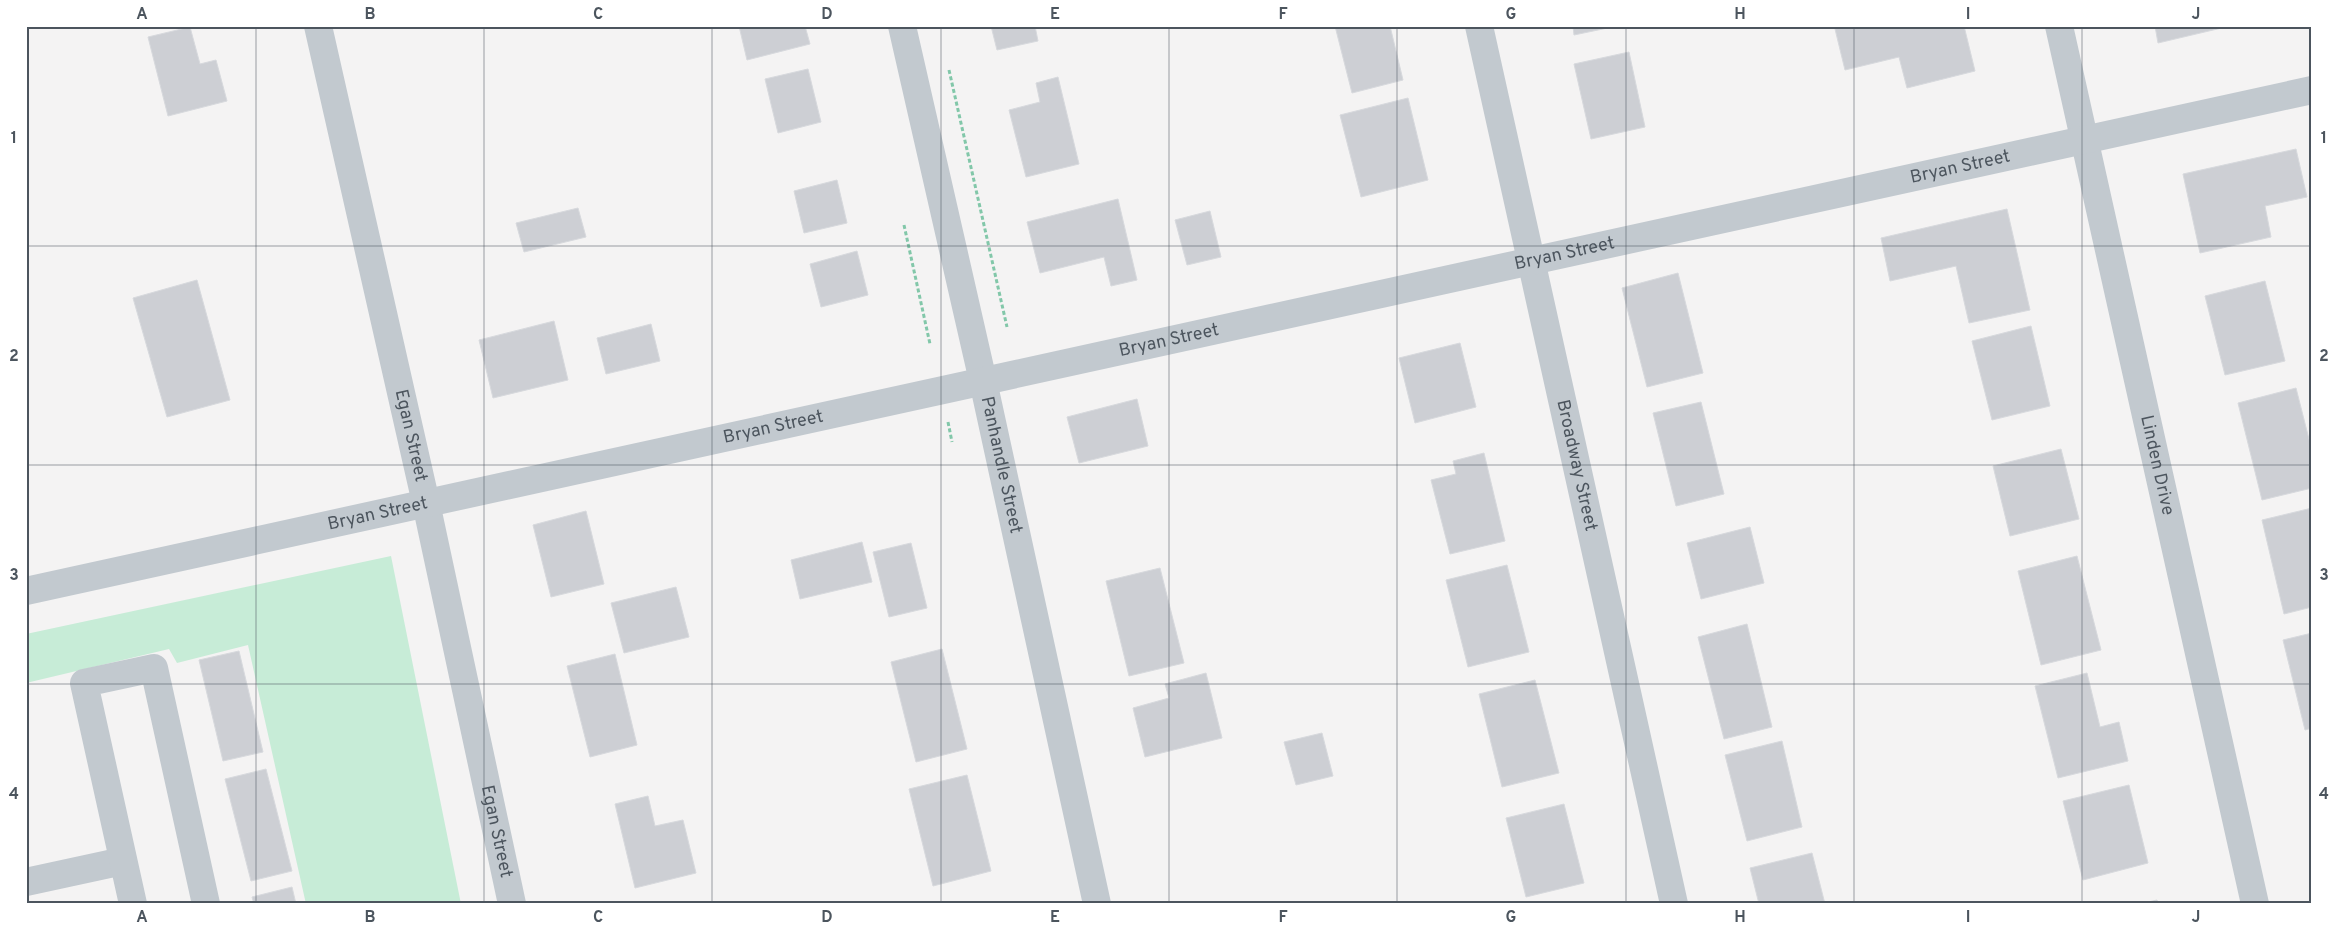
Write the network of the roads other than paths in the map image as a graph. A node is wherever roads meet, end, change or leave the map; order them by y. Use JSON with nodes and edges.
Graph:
{"nodes":[{"id":1,"x":318,"y":26,"type":"edge"},
{"id":2,"x":902,"y":26,"type":"edge"},
{"id":3,"x":1479,"y":26,"type":"edge"},
{"id":4,"x":2059,"y":26,"type":"edge"},
{"id":5,"x":2312,"y":90,"type":"edge"},
{"id":6,"x":2084,"y":140,"type":"junction"},
{"id":7,"x":1531,"y":261,"type":"junction"},
{"id":8,"x":983,"y":381,"type":"junction"},
{"id":9,"x":426,"y":504,"type":"junction"},
{"id":10,"x":26,"y":591,"type":"edge"},
{"id":11,"x":123,"y":861,"type":"junction"},
{"id":12,"x":26,"y":882,"type":"edge"},
{"id":13,"x":133,"y":904,"type":"edge"},
{"id":14,"x":206,"y":904,"type":"edge"},
{"id":15,"x":512,"y":904,"type":"edge"},
{"id":16,"x":1097,"y":904,"type":"edge"},
{"id":17,"x":1674,"y":904,"type":"edge"},
{"id":18,"x":2255,"y":904,"type":"edge"}],
"edges":[{"from":1,"to":9,"type":"street","name":"Egan Street"},
{"from":2,"to":8,"type":"street","name":"Panhandle Street"},
{"from":3,"to":7,"type":"street","name":"Broadway Street"},
{"from":4,"to":6,"type":"street","name":"Linden Drive"},
{"from":5,"to":6,"type":"street","name":"Bryan Street"},
{"from":6,"to":7,"type":"street","name":"Bryan Street"},
{"from":6,"to":18,"type":"street","name":"Linden Drive"},
{"from":7,"to":8,"type":"street","name":"Bryan Street"},
{"from":7,"to":17,"type":"street","name":"Broadway Street"},
{"from":8,"to":9,"type":"street","name":"Bryan Street"},
{"from":8,"to":16,"type":"street","name":"Panhandle Street"},
{"from":9,"to":10,"type":"street","name":"Bryan Street"},
{"from":9,"to":15,"type":"street","name":"Egan Street"},
{"from":11,"to":12,"type":"street"},
{"from":11,"to":13,"type":"street"},
{"from":11,"to":14,"type":"street"}]}
